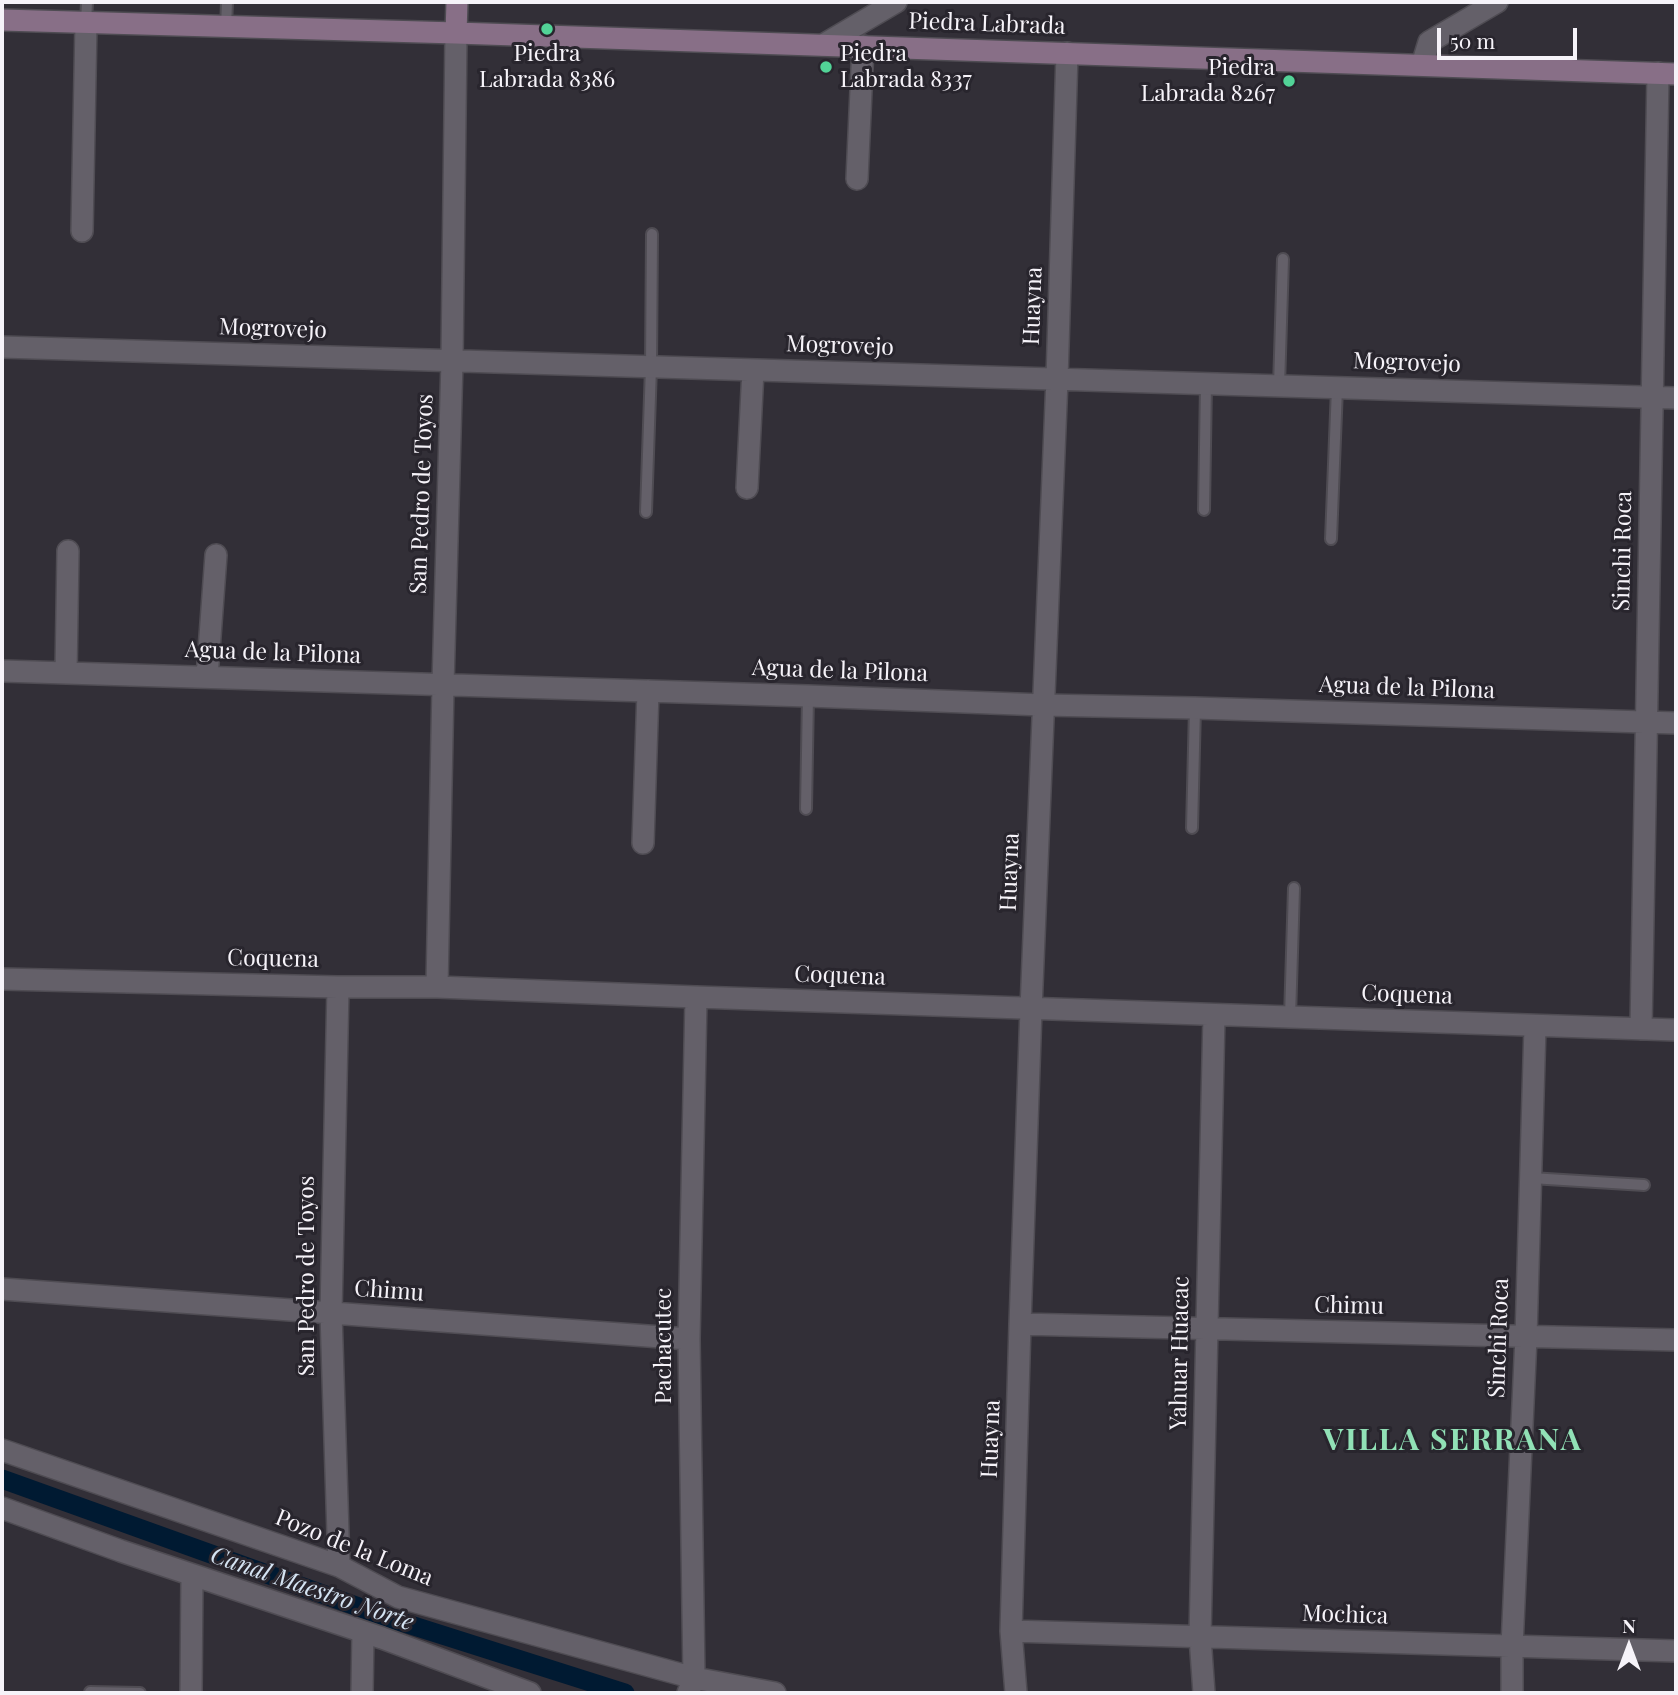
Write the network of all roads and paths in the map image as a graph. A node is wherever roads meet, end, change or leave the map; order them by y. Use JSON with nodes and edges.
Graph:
{"nodes":[{"id":1,"x":227,"y":2,"type":"edge"},
{"id":2,"x":457,"y":2,"type":"edge"},
{"id":3,"x":896,"y":2,"type":"edge"},
{"id":4,"x":1491,"y":3,"type":"edge"},
{"id":5,"x":87,"y":12,"type":"edge"},
{"id":6,"x":2,"y":20,"type":"edge"},
{"id":7,"x":226,"y":27,"type":"junction"},
{"id":8,"x":456,"y":33,"type":"junction"},
{"id":9,"x":823,"y":45,"type":"junction"},
{"id":10,"x":863,"y":47,"type":"junction"},
{"id":11,"x":1068,"y":53,"type":"junction"},
{"id":12,"x":1422,"y":65,"type":"junction"},
{"id":13,"x":1667,"y":73,"type":"edge"},
{"id":14,"x":857,"y":179,"type":"dead end"},
{"id":15,"x":82,"y":231,"type":"dead end"},
{"id":16,"x":652,"y":234,"type":"dead end"},
{"id":17,"x":1283,"y":259,"type":"dead end"},
{"id":18,"x":2,"y":347,"type":"edge"},
{"id":19,"x":452,"y":361,"type":"junction"},
{"id":20,"x":651,"y":367,"type":"junction"},
{"id":21,"x":753,"y":370,"type":"junction"},
{"id":22,"x":1057,"y":379,"type":"junction"},
{"id":23,"x":1206,"y":383,"type":"junction"},
{"id":24,"x":1279,"y":386,"type":"junction"},
{"id":25,"x":1337,"y":387,"type":"junction"},
{"id":26,"x":1652,"y":397,"type":"junction"},
{"id":27,"x":1676,"y":398,"type":"edge"},
{"id":28,"x":747,"y":488,"type":"dead end"},
{"id":29,"x":1204,"y":510,"type":"dead end"},
{"id":30,"x":646,"y":512,"type":"dead end"},
{"id":31,"x":1331,"y":539,"type":"dead end"},
{"id":32,"x":68,"y":551,"type":"dead end"},
{"id":33,"x":216,"y":555,"type":"dead end"},
{"id":34,"x":2,"y":671,"type":"edge"},
{"id":35,"x":66,"y":673,"type":"junction"},
{"id":36,"x":207,"y":677,"type":"junction"},
{"id":37,"x":443,"y":685,"type":"junction"},
{"id":38,"x":648,"y":691,"type":"junction"},
{"id":39,"x":808,"y":696,"type":"junction"},
{"id":40,"x":1043,"y":705,"type":"junction"},
{"id":41,"x":1195,"y":708,"type":"junction"},
{"id":42,"x":1646,"y":722,"type":"junction"},
{"id":43,"x":1676,"y":723,"type":"edge"},
{"id":44,"x":806,"y":809,"type":"dead end"},
{"id":45,"x":1192,"y":828,"type":"dead end"},
{"id":46,"x":643,"y":843,"type":"dead end"},
{"id":47,"x":1294,"y":888,"type":"dead end"},
{"id":48,"x":2,"y":979,"type":"edge"},
{"id":49,"x":338,"y":987,"type":"junction"},
{"id":50,"x":437,"y":987,"type":"junction"},
{"id":51,"x":696,"y":998,"type":"junction"},
{"id":52,"x":1031,"y":1009,"type":"junction"},
{"id":53,"x":1214,"y":1015,"type":"junction"},
{"id":54,"x":1290,"y":1017,"type":"junction"},
{"id":55,"x":1535,"y":1026,"type":"junction"},
{"id":56,"x":1641,"y":1029,"type":"junction"},
{"id":57,"x":1676,"y":1030,"type":"edge"},
{"id":58,"x":1531,"y":1178,"type":"junction"},
{"id":59,"x":1644,"y":1185,"type":"dead end"},
{"id":60,"x":2,"y":1289,"type":"edge"},
{"id":61,"x":331,"y":1313,"type":"junction"},
{"id":62,"x":1020,"y":1324,"type":"junction"},
{"id":63,"x":1207,"y":1329,"type":"junction"},
{"id":64,"x":1526,"y":1337,"type":"junction"},
{"id":65,"x":689,"y":1339,"type":"junction"},
{"id":66,"x":1676,"y":1340,"type":"edge"},
{"id":67,"x":2,"y":1450,"type":"edge"},
{"id":68,"x":2,"y":1508,"type":"edge"},
{"id":69,"x":339,"y":1566,"type":"junction"},
{"id":70,"x":192,"y":1576,"type":"junction"},
{"id":71,"x":1012,"y":1631,"type":"junction"},
{"id":72,"x":363,"y":1632,"type":"junction"},
{"id":73,"x":1200,"y":1637,"type":"junction"},
{"id":74,"x":1512,"y":1646,"type":"junction"},
{"id":75,"x":1676,"y":1651,"type":"edge"},
{"id":76,"x":691,"y":1686,"type":"edge"},
{"id":77,"x":90,"y":1692,"type":"edge"},
{"id":78,"x":519,"y":1692,"type":"edge"},
{"id":79,"x":141,"y":1693,"type":"edge"},
{"id":80,"x":191,"y":1693,"type":"edge"},
{"id":81,"x":362,"y":1693,"type":"edge"},
{"id":82,"x":775,"y":1693,"type":"edge"},
{"id":83,"x":1016,"y":1693,"type":"edge"},
{"id":84,"x":1204,"y":1693,"type":"edge"},
{"id":85,"x":1512,"y":1693,"type":"edge"}],
"edges":[{"from":1,"to":7,"type":"lane"},
{"from":2,"to":8,"type":"main road","name":"San Pedro de Toyos"},
{"from":3,"to":9,"type":"street"},
{"from":4,"to":12,"type":"street"},
{"from":5,"to":6,"type":"main road","name":"Piedra Labrada"},
{"from":5,"to":7,"type":"main road","name":"Piedra Labrada"},
{"from":5,"to":15,"type":"street"},
{"from":7,"to":8,"type":"main road","name":"Piedra Labrada"},
{"from":8,"to":9,"type":"main road","name":"Piedra Labrada"},
{"from":8,"to":19,"type":"street","name":"San Pedro de Toyos"},
{"from":9,"to":10,"type":"main road","name":"Piedra Labrada"},
{"from":10,"to":11,"type":"main road","name":"Piedra Labrada"},
{"from":10,"to":14,"type":"street"},
{"from":11,"to":12,"type":"main road","name":"Piedra Labrada"},
{"from":11,"to":22,"type":"street","name":"Huayna"},
{"from":12,"to":13,"type":"main road","name":"Piedra Labrada"},
{"from":13,"to":26,"type":"street","name":"Sinchi Roca"},
{"from":16,"to":20,"type":"lane"},
{"from":17,"to":24,"type":"lane"},
{"from":18,"to":19,"type":"street","name":"Mogrovejo"},
{"from":19,"to":20,"type":"street","name":"Mogrovejo"},
{"from":19,"to":37,"type":"street","name":"San Pedro de Toyos"},
{"from":20,"to":21,"type":"street","name":"Mogrovejo"},
{"from":20,"to":30,"type":"lane"},
{"from":21,"to":22,"type":"street","name":"Mogrovejo"},
{"from":21,"to":28,"type":"street"},
{"from":22,"to":23,"type":"street","name":"Mogrovejo"},
{"from":22,"to":40,"type":"street","name":"Huayna"},
{"from":23,"to":24,"type":"street","name":"Mogrovejo"},
{"from":23,"to":29,"type":"lane"},
{"from":24,"to":25,"type":"street","name":"Mogrovejo"},
{"from":25,"to":26,"type":"street","name":"Mogrovejo"},
{"from":25,"to":31,"type":"lane"},
{"from":26,"to":27,"type":"street","name":"Mogrovejo"},
{"from":26,"to":42,"type":"street","name":"Sinchi Roca"},
{"from":32,"to":35,"type":"street"},
{"from":33,"to":36,"type":"street"},
{"from":34,"to":35,"type":"street","name":"Agua de la Pilona"},
{"from":35,"to":36,"type":"street","name":"Agua de la Pilona"},
{"from":36,"to":37,"type":"street","name":"Agua de la Pilona"},
{"from":37,"to":38,"type":"street","name":"Agua de la Pilona"},
{"from":37,"to":50,"type":"street","name":"San Pedro de Toyos"},
{"from":38,"to":39,"type":"street","name":"Agua de la Pilona"},
{"from":38,"to":46,"type":"street"},
{"from":39,"to":40,"type":"street","name":"Agua de la Pilona"},
{"from":39,"to":44,"type":"lane"},
{"from":40,"to":41,"type":"street","name":"Agua de la Pilona"},
{"from":40,"to":52,"type":"street","name":"Huayna"},
{"from":41,"to":42,"type":"street","name":"Agua de la Pilona"},
{"from":41,"to":45,"type":"lane"},
{"from":42,"to":43,"type":"street","name":"Agua de la Pilona"},
{"from":42,"to":56,"type":"street","name":"Sinchi Roca"},
{"from":47,"to":54,"type":"lane"},
{"from":48,"to":49,"type":"street","name":"Coquena"},
{"from":49,"to":50,"type":"street","name":"Coquena"},
{"from":49,"to":61,"type":"street","name":"San Pedro de Toyos"},
{"from":50,"to":51,"type":"street","name":"Coquena"},
{"from":51,"to":52,"type":"street","name":"Coquena"},
{"from":51,"to":65,"type":"street","name":"Pachacutec"},
{"from":52,"to":53,"type":"street","name":"Coquena"},
{"from":52,"to":62,"type":"street","name":"Huayna"},
{"from":53,"to":54,"type":"street","name":"Coquena"},
{"from":53,"to":63,"type":"street","name":"Yahuar Huacac"},
{"from":54,"to":55,"type":"street","name":"Coquena"},
{"from":55,"to":56,"type":"street","name":"Coquena"},
{"from":55,"to":58,"type":"street","name":"Sinchi Roca"},
{"from":56,"to":57,"type":"street","name":"Coquena"},
{"from":58,"to":59,"type":"lane"},
{"from":58,"to":64,"type":"street","name":"Sinchi Roca"},
{"from":60,"to":61,"type":"street","name":"Chimu"},
{"from":61,"to":65,"type":"street","name":"Chimu"},
{"from":61,"to":69,"type":"street","name":"San Pedro de Toyos"},
{"from":62,"to":63,"type":"street","name":"Chimu"},
{"from":62,"to":71,"type":"street","name":"Huayna"},
{"from":63,"to":64,"type":"street","name":"Chimu"},
{"from":63,"to":73,"type":"street","name":"Yahuar Huacac"},
{"from":64,"to":66,"type":"street","name":"Chimu"},
{"from":64,"to":74,"type":"street","name":"Sinchi Roca"},
{"from":65,"to":76,"type":"street","name":"Pachacutec"},
{"from":67,"to":69,"type":"street","name":"Pozo de la Loma"},
{"from":68,"to":70,"type":"street"},
{"from":69,"to":76,"type":"street","name":"Pozo de la Loma"},
{"from":70,"to":72,"type":"street"},
{"from":70,"to":80,"type":"street"},
{"from":71,"to":73,"type":"street","name":"Mochica"},
{"from":71,"to":83,"type":"street","name":"Huayna"},
{"from":72,"to":78,"type":"street"},
{"from":72,"to":81,"type":"street"},
{"from":73,"to":74,"type":"street","name":"Mochica"},
{"from":73,"to":84,"type":"street","name":"Yahuar Huacac"},
{"from":74,"to":75,"type":"street","name":"Mochica"},
{"from":74,"to":85,"type":"street","name":"Sinchi Roca"},
{"from":76,"to":82,"type":"street","name":"Pozo de la Loma"},
{"from":77,"to":79,"type":"lane"}]}
